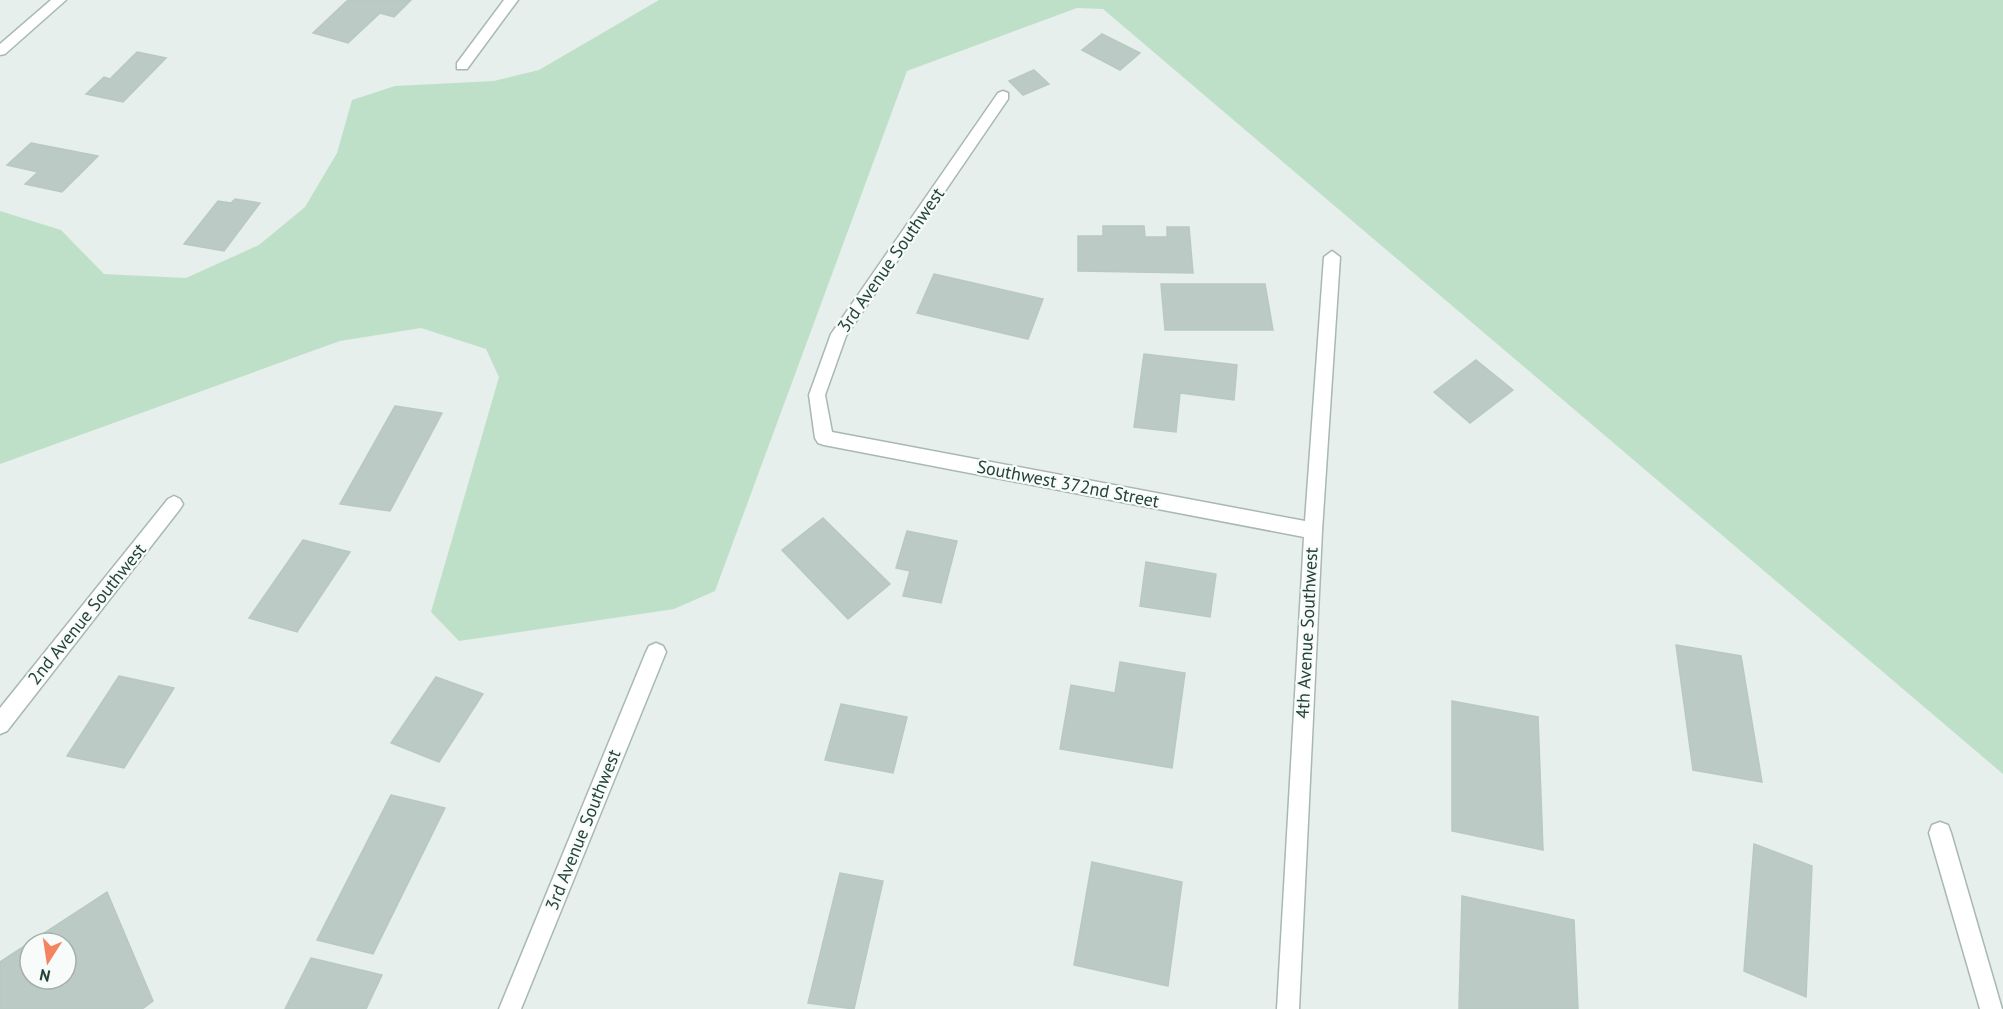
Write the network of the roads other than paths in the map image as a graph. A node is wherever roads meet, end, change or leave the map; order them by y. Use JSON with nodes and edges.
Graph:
{"nodes":[{"id":1,"x":59,"y":0,"type":"edge"},
{"id":2,"x":511,"y":0,"type":"edge"},
{"id":3,"x":0,"y":51,"type":"edge"},
{"id":4,"x":462,"y":66,"type":"dead end"},
{"id":5,"x":1003,"y":96,"type":"dead end"},
{"id":6,"x":1332,"y":256,"type":"dead end"},
{"id":7,"x":824,"y":438,"type":"joint"},
{"id":8,"x":174,"y":504,"type":"dead end"},
{"id":9,"x":1313,"y":531,"type":"junction"},
{"id":10,"x":656,"y":652,"type":"dead end"},
{"id":11,"x":0,"y":724,"type":"edge"},
{"id":12,"x":1940,"y":833,"type":"dead end"},
{"id":13,"x":510,"y":1009,"type":"edge"},
{"id":14,"x":1287,"y":1009,"type":"edge"},
{"id":15,"x":1991,"y":1009,"type":"edge"}],
"edges":[{"from":1,"to":3,"type":"street"},
{"from":2,"to":4,"type":"street"},
{"from":5,"to":7,"type":"street","name":"3rd Avenue Southwest"},
{"from":6,"to":9,"type":"street","name":"4th Avenue Southwest"},
{"from":7,"to":9,"type":"street","name":"Southwest 372nd Street"},
{"from":8,"to":11,"type":"street","name":"2nd Avenue Southwest"},
{"from":9,"to":14,"type":"street","name":"4th Avenue Southwest"},
{"from":10,"to":13,"type":"street","name":"3rd Avenue Southwest"},
{"from":12,"to":15,"type":"street"}]}
